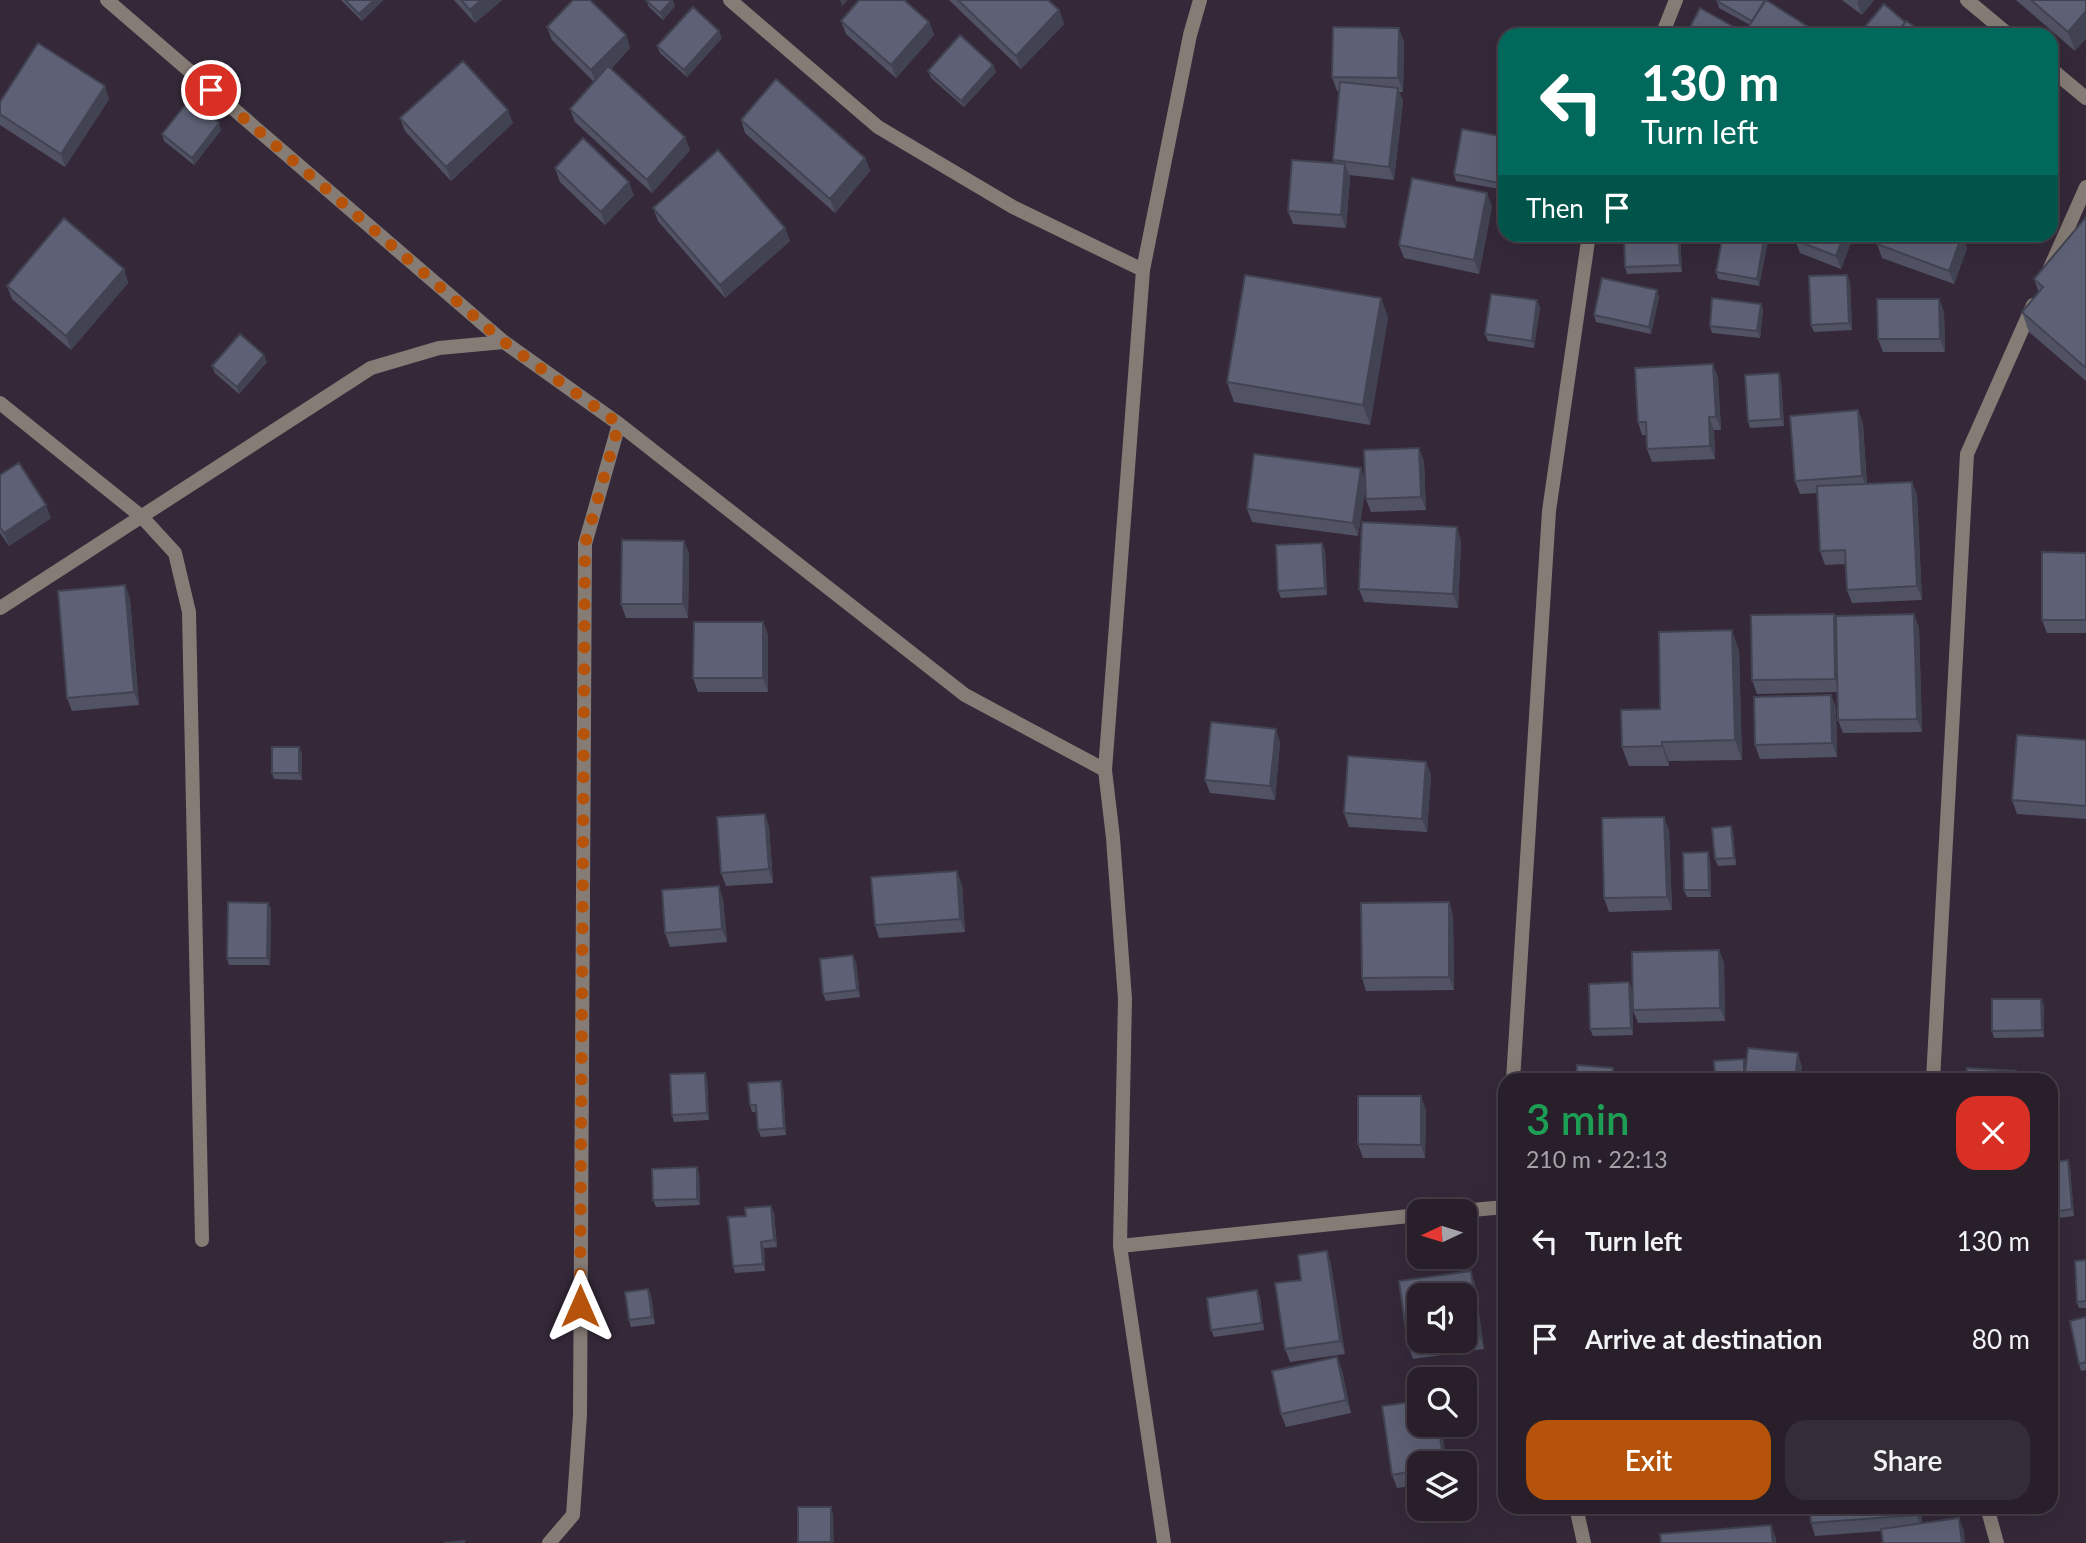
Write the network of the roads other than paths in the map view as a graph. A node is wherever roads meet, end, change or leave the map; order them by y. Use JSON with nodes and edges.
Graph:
{"nodes":[{"id":1,"x":107,"y":0,"type":"edge"},
{"id":2,"x":730,"y":0,"type":"edge"},
{"id":3,"x":1199,"y":0,"type":"edge"},
{"id":4,"x":1676,"y":0,"type":"edge"},
{"id":5,"x":1967,"y":0,"type":"edge"},
{"id":6,"x":1665,"y":28,"type":"edge"},
{"id":7,"x":2001,"y":28,"type":"edge"},
{"id":8,"x":2058,"y":75,"type":"edge"},
{"id":9,"x":2086,"y":98,"type":"edge"},
{"id":10,"x":2086,"y":187,"type":"edge"},
{"id":11,"x":1589,"y":242,"type":"edge"},
{"id":12,"x":1143,"y":270,"type":"junction"},
{"id":13,"x":504,"y":342,"type":"junction"},
{"id":14,"x":0,"y":403,"type":"edge"},
{"id":15,"x":619,"y":424,"type":"junction"},
{"id":16,"x":142,"y":517,"type":"junction"},
{"id":17,"x":0,"y":608,"type":"edge"},
{"id":18,"x":1105,"y":770,"type":"junction"},
{"id":19,"x":1513,"y":1073,"type":"edge"},
{"id":20,"x":1933,"y":1073,"type":"edge"},
{"id":21,"x":1498,"y":1207,"type":"edge"},
{"id":22,"x":1477,"y":1209,"type":"edge"},
{"id":23,"x":1407,"y":1216,"type":"edge"},
{"id":24,"x":202,"y":1240,"type":"dead end"},
{"id":25,"x":1121,"y":1246,"type":"junction"},
{"id":26,"x":1578,"y":1514,"type":"edge"},
{"id":27,"x":1989,"y":1514,"type":"edge"},
{"id":28,"x":549,"y":1543,"type":"edge"},
{"id":29,"x":1164,"y":1543,"type":"edge"},
{"id":30,"x":1584,"y":1543,"type":"edge"},
{"id":31,"x":1997,"y":1543,"type":"edge"}],
"edges":[{"from":1,"to":13,"type":"street"},
{"from":2,"to":12,"type":"street"},
{"from":3,"to":12,"type":"street"},
{"from":4,"to":6,"type":"street"},
{"from":5,"to":7,"type":"street"},
{"from":8,"to":9,"type":"street"},
{"from":10,"to":20,"type":"street"},
{"from":11,"to":19,"type":"street"},
{"from":12,"to":18,"type":"street"},
{"from":13,"to":15,"type":"street"},
{"from":13,"to":16,"type":"street"},
{"from":14,"to":16,"type":"street"},
{"from":15,"to":18,"type":"street"},
{"from":15,"to":28,"type":"street"},
{"from":16,"to":17,"type":"street"},
{"from":16,"to":24,"type":"street"},
{"from":18,"to":25,"type":"street"},
{"from":21,"to":22,"type":"street"},
{"from":23,"to":25,"type":"street"},
{"from":25,"to":29,"type":"street"},
{"from":26,"to":30,"type":"street"},
{"from":27,"to":31,"type":"street"}]}
